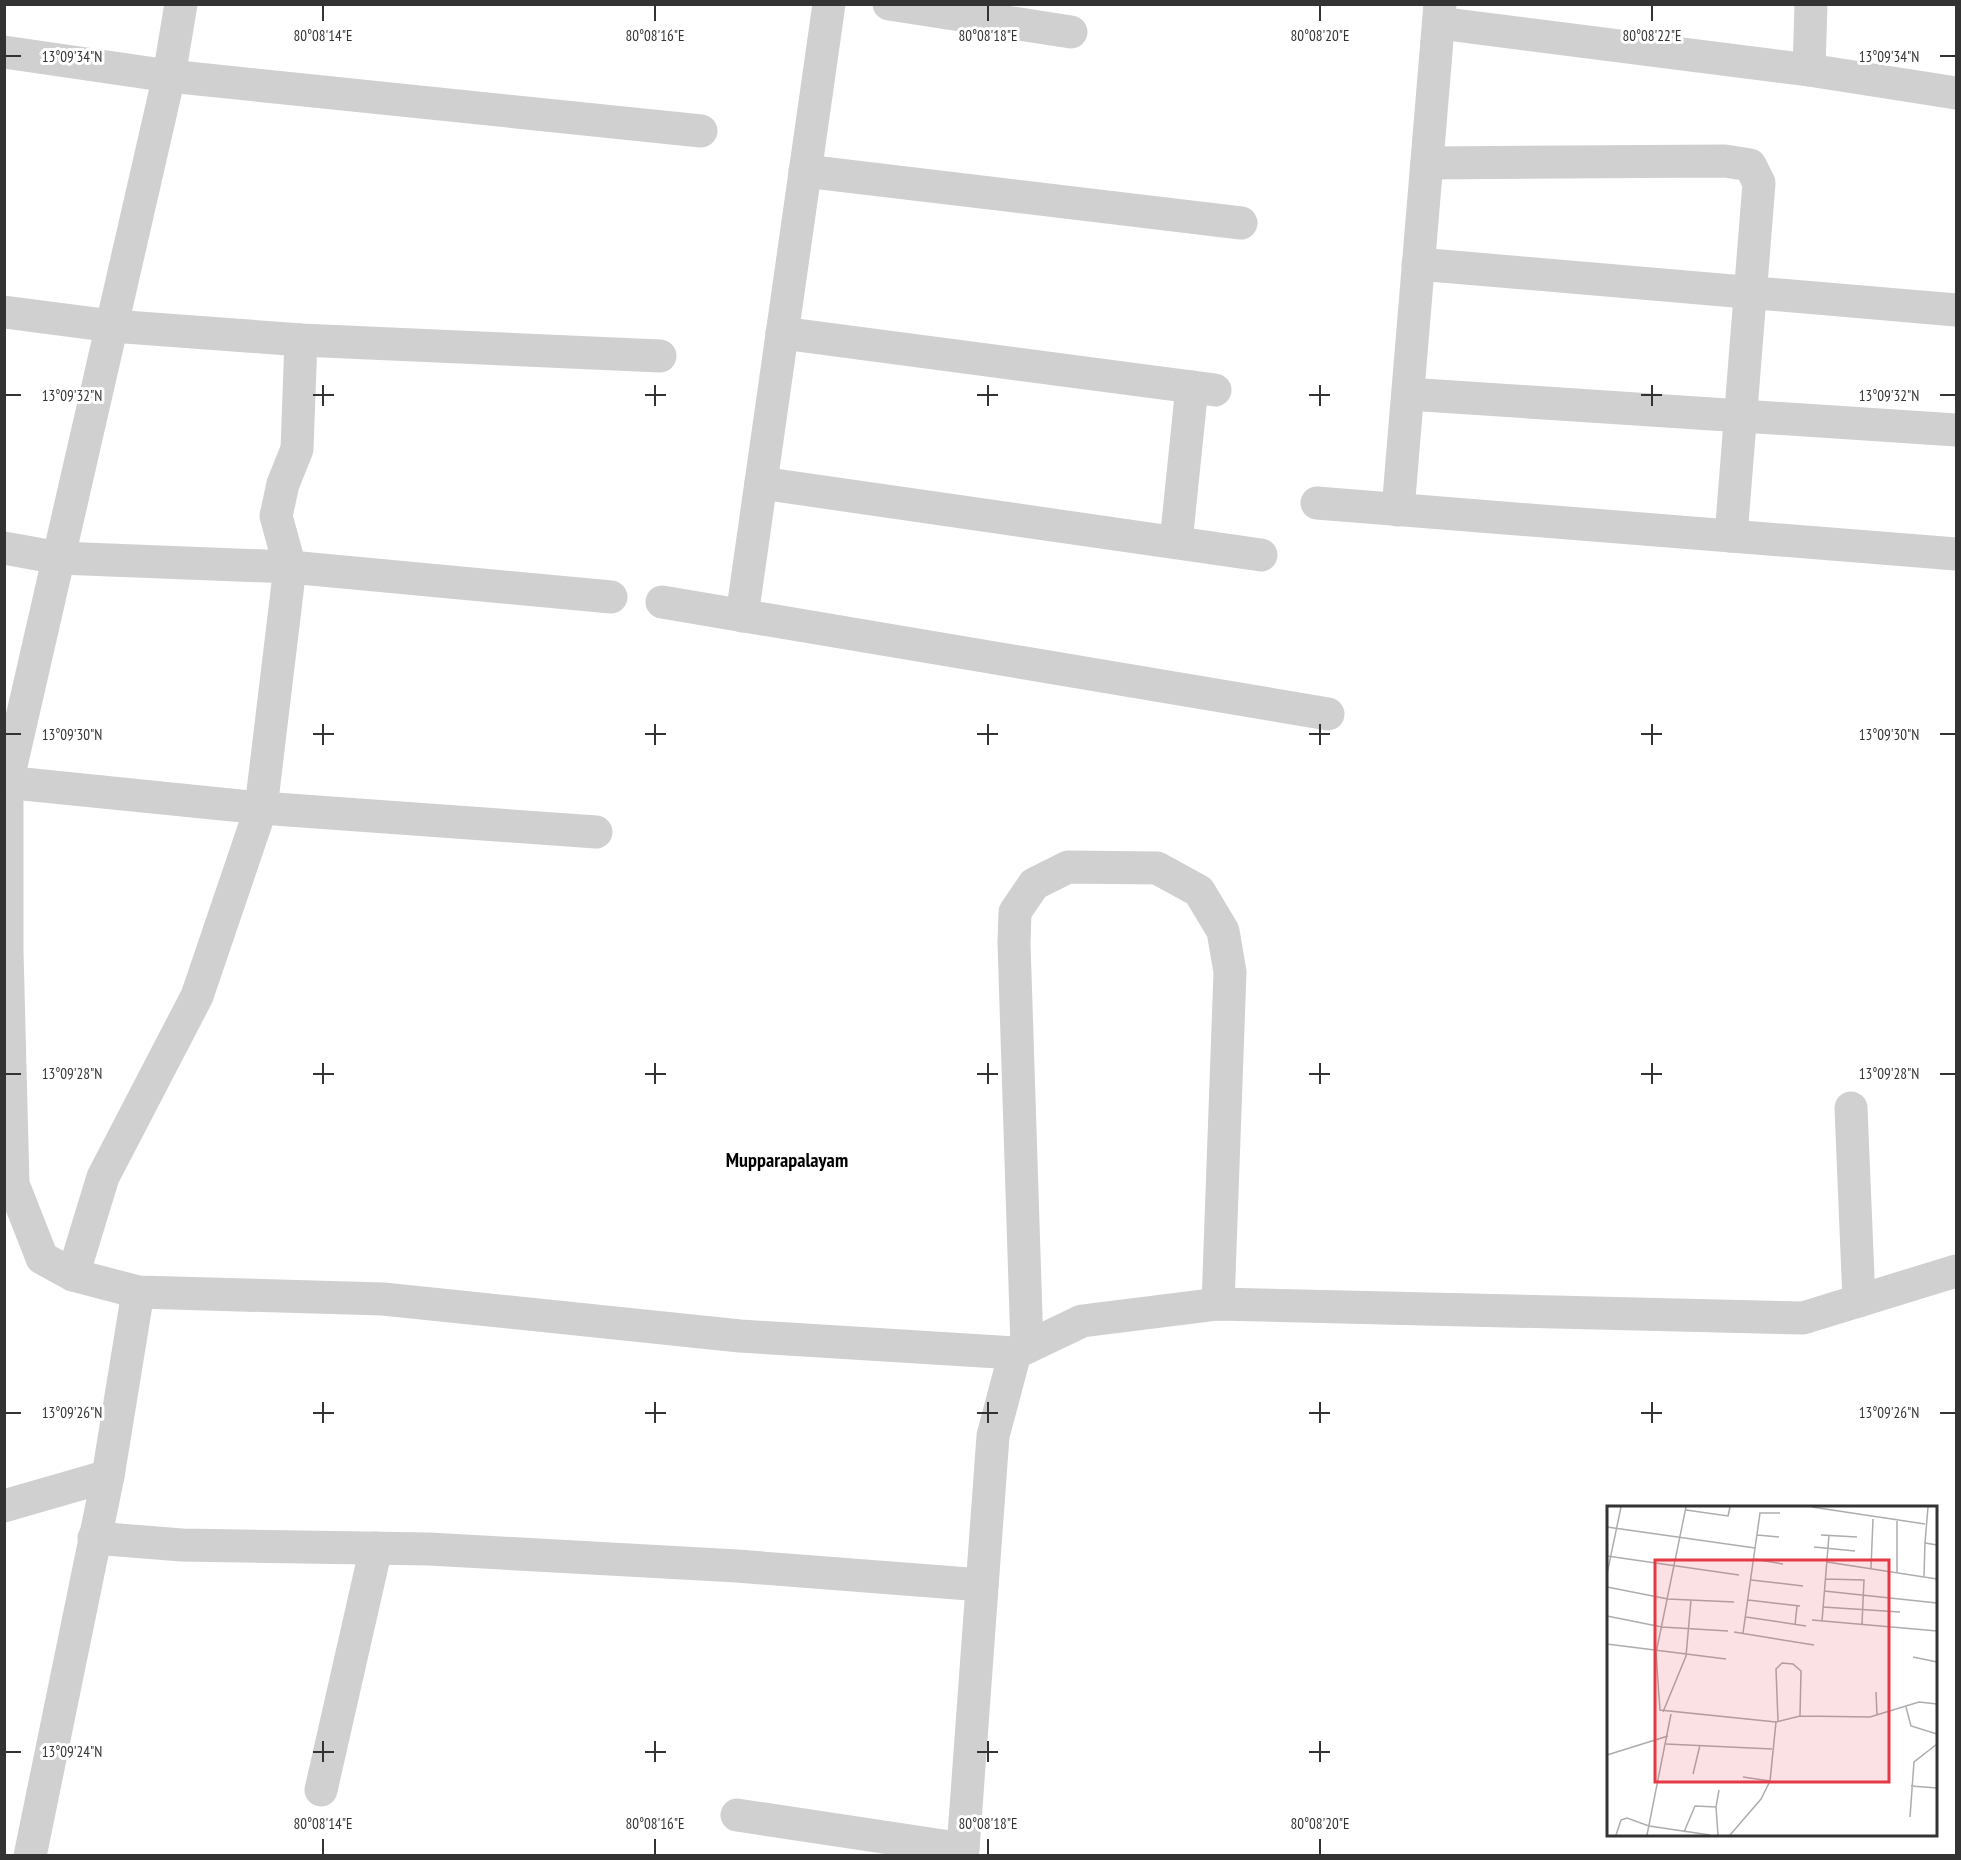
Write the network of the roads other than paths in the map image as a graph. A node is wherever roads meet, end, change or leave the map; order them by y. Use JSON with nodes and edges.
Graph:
{"nodes":[{"id":1,"x":182,"y":4,"type":"edge"},
{"id":2,"x":829,"y":4,"type":"edge"},
{"id":3,"x":890,"y":4,"type":"edge"},
{"id":4,"x":1811,"y":4,"type":"edge"},
{"id":5,"x":1440,"y":14,"type":"edge"},
{"id":6,"x":1071,"y":32,"type":"dead end"},
{"id":7,"x":4,"y":52,"type":"edge"},
{"id":8,"x":1809,"y":70,"type":"junction"},
{"id":9,"x":169,"y":76,"type":"junction"},
{"id":10,"x":1956,"y":93,"type":"edge"},
{"id":11,"x":701,"y":130,"type":"dead end"},
{"id":12,"x":1427,"y":163,"type":"junction"},
{"id":13,"x":805,"y":171,"type":"junction"},
{"id":14,"x":1241,"y":223,"type":"dead end"},
{"id":15,"x":1419,"y":264,"type":"junction"},
{"id":16,"x":1750,"y":292,"type":"junction"},
{"id":17,"x":1956,"y":310,"type":"edge"},
{"id":18,"x":4,"y":312,"type":"edge"},
{"id":19,"x":112,"y":326,"type":"junction"},
{"id":20,"x":782,"y":333,"type":"junction"},
{"id":21,"x":301,"y":340,"type":"junction"},
{"id":22,"x":660,"y":356,"type":"dead end"},
{"id":23,"x":1408,"y":394,"type":"junction"},
{"id":24,"x":1740,"y":416,"type":"junction"},
{"id":25,"x":1956,"y":430,"type":"edge"},
{"id":26,"x":761,"y":483,"type":"junction"},
{"id":27,"x":1317,"y":503,"type":"dead end"},
{"id":28,"x":1398,"y":510,"type":"junction"},
{"id":29,"x":1731,"y":536,"type":"junction"},
{"id":30,"x":1176,"y":542,"type":"junction"},
{"id":31,"x":4,"y":548,"type":"edge"},
{"id":32,"x":1956,"y":554,"type":"edge"},
{"id":33,"x":1261,"y":555,"type":"dead end"},
{"id":34,"x":59,"y":558,"type":"junction"},
{"id":35,"x":290,"y":567,"type":"junction"},
{"id":36,"x":611,"y":597,"type":"dead end"},
{"id":37,"x":662,"y":602,"type":"dead end"},
{"id":38,"x":742,"y":616,"type":"junction"},
{"id":39,"x":1328,"y":714,"type":"dead end"},
{"id":40,"x":6,"y":783,"type":"edge"},
{"id":41,"x":261,"y":808,"type":"junction"},
{"id":42,"x":596,"y":832,"type":"dead end"},
{"id":43,"x":1851,"y":1108,"type":"dead end"},
{"id":44,"x":1956,"y":1271,"type":"edge"},
{"id":45,"x":73,"y":1275,"type":"junction"},
{"id":46,"x":138,"y":1292,"type":"junction"},
{"id":47,"x":1859,"y":1301,"type":"junction"},
{"id":48,"x":1218,"y":1304,"type":"junction"},
{"id":49,"x":1021,"y":1350,"type":"junction"},
{"id":50,"x":108,"y":1476,"type":"junction"},
{"id":51,"x":4,"y":1506,"type":"edge"},
{"id":52,"x":94,"y":1538,"type":"junction"},
{"id":53,"x":376,"y":1548,"type":"junction"},
{"id":54,"x":982,"y":1585,"type":"junction"},
{"id":55,"x":321,"y":1790,"type":"dead end"},
{"id":56,"x":737,"y":1815,"type":"dead end"},
{"id":57,"x":961,"y":1852,"type":"edge"},
{"id":58,"x":30,"y":1856,"type":"edge"}],
"edges":[{"from":1,"to":9,"type":"street"},
{"from":2,"to":13,"type":"street"},
{"from":3,"to":6,"type":"street"},
{"from":4,"to":8,"type":"street"},
{"from":5,"to":8,"type":"street"},
{"from":5,"to":12,"type":"street"},
{"from":7,"to":9,"type":"street"},
{"from":8,"to":10,"type":"street"},
{"from":9,"to":11,"type":"street"},
{"from":9,"to":19,"type":"street"},
{"from":12,"to":15,"type":"street"},
{"from":12,"to":16,"type":"street"},
{"from":13,"to":14,"type":"street"},
{"from":13,"to":20,"type":"street"},
{"from":15,"to":16,"type":"street"},
{"from":15,"to":23,"type":"street"},
{"from":16,"to":17,"type":"street"},
{"from":16,"to":24,"type":"street"},
{"from":18,"to":19,"type":"street"},
{"from":19,"to":21,"type":"street"},
{"from":19,"to":34,"type":"street"},
{"from":20,"to":26,"type":"street"},
{"from":20,"to":30,"type":"street"},
{"from":21,"to":22,"type":"street"},
{"from":21,"to":35,"type":"street"},
{"from":23,"to":24,"type":"street"},
{"from":23,"to":28,"type":"street"},
{"from":24,"to":25,"type":"street"},
{"from":24,"to":29,"type":"street"},
{"from":26,"to":30,"type":"street"},
{"from":26,"to":38,"type":"street"},
{"from":27,"to":28,"type":"street"},
{"from":28,"to":29,"type":"street"},
{"from":29,"to":32,"type":"street"},
{"from":30,"to":33,"type":"street"},
{"from":31,"to":34,"type":"street"},
{"from":34,"to":35,"type":"street"},
{"from":34,"to":40,"type":"street"},
{"from":35,"to":36,"type":"street"},
{"from":35,"to":41,"type":"street"},
{"from":37,"to":38,"type":"street"},
{"from":38,"to":39,"type":"street"},
{"from":40,"to":41,"type":"street"},
{"from":40,"to":45,"type":"street"},
{"from":41,"to":42,"type":"street"},
{"from":41,"to":45,"type":"street"},
{"from":43,"to":47,"type":"street"},
{"from":44,"to":47,"type":"street"},
{"from":45,"to":46,"type":"street"},
{"from":46,"to":49,"type":"street"},
{"from":46,"to":50,"type":"street"},
{"from":47,"to":48,"type":"street"},
{"from":48,"to":49,"type":"street"},
{"from":48,"to":49,"type":"street"},
{"from":49,"to":54,"type":"street"},
{"from":50,"to":51,"type":"street"},
{"from":50,"to":52,"type":"street"},
{"from":52,"to":53,"type":"street"},
{"from":52,"to":58,"type":"street"},
{"from":53,"to":54,"type":"street"},
{"from":53,"to":55,"type":"street"},
{"from":54,"to":57,"type":"street"},
{"from":56,"to":57,"type":"street"}]}
